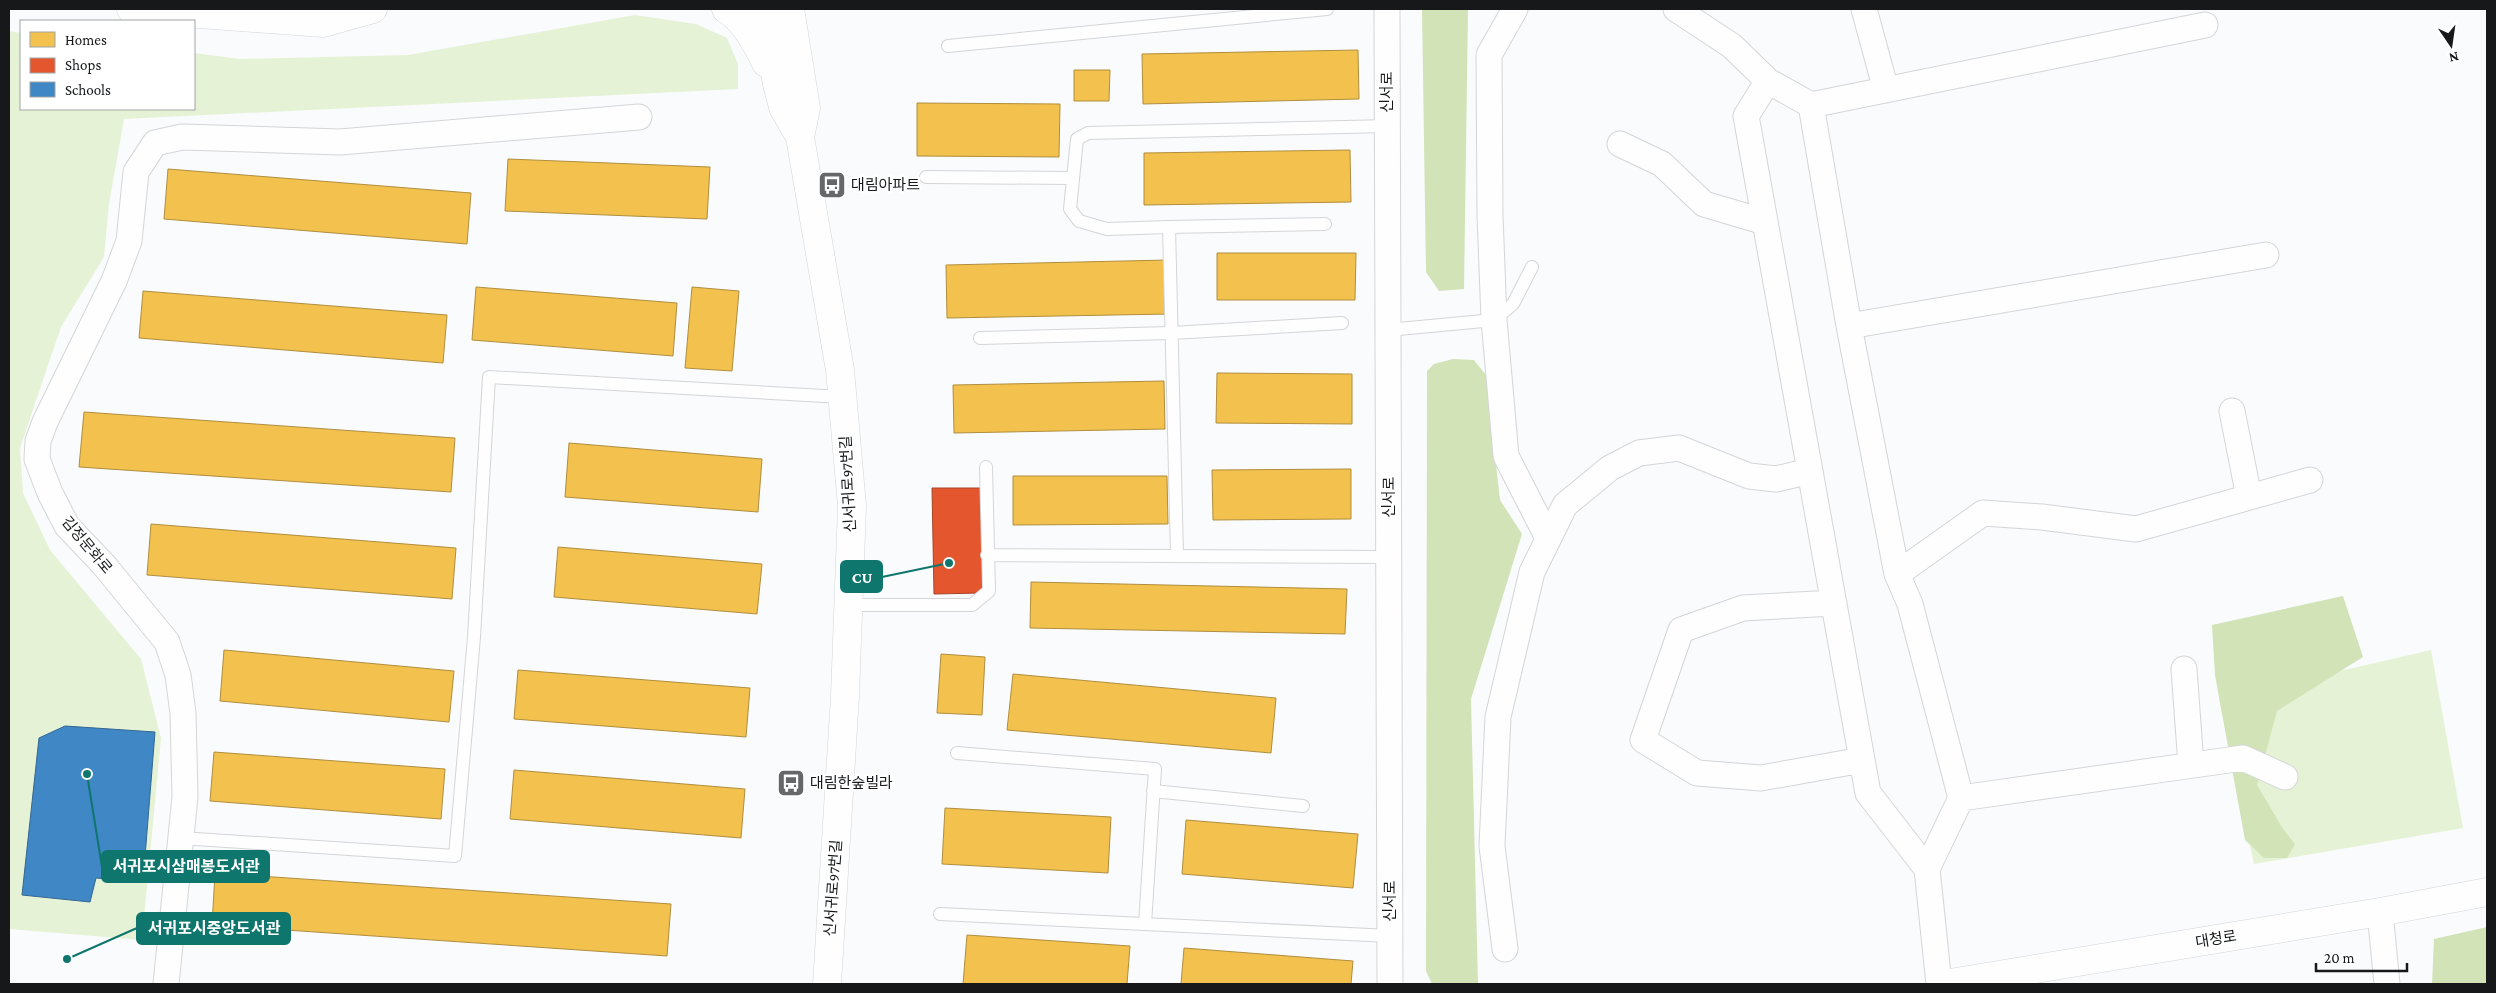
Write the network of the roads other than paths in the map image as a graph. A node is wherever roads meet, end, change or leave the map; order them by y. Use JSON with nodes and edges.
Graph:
{"nodes":[{"id":1,"x":131,"y":9,"type":"edge"},
{"id":2,"x":373,"y":9,"type":"edge"},
{"id":3,"x":726,"y":9,"type":"edge"},
{"id":4,"x":763,"y":9,"type":"edge"},
{"id":5,"x":790,"y":9,"type":"edge"},
{"id":6,"x":808,"y":9,"type":"edge"},
{"id":7,"x":1327,"y":9,"type":"edge"},
{"id":8,"x":1387,"y":9,"type":"edge"},
{"id":9,"x":1515,"y":9,"type":"edge"},
{"id":10,"x":1676,"y":9,"type":"edge"},
{"id":11,"x":1864,"y":9,"type":"edge"},
{"id":12,"x":2204,"y":25,"type":"dead end"},
{"id":13,"x":948,"y":46,"type":"dead end"},
{"id":14,"x":789,"y":79,"type":"junction"},
{"id":15,"x":1768,"y":81,"type":"junction"},
{"id":16,"x":1886,"y":90,"type":"junction"},
{"id":17,"x":1810,"y":105,"type":"junction"},
{"id":18,"x":639,"y":117,"type":"dead end"},
{"id":19,"x":1388,"y":126,"type":"junction"},
{"id":20,"x":1620,"y":144,"type":"dead end"},
{"id":21,"x":926,"y":177,"type":"dead end"},
{"id":22,"x":1073,"y":178,"type":"junction"},
{"id":23,"x":1765,"y":222,"type":"junction"},
{"id":24,"x":1325,"y":224,"type":"dead end"},
{"id":25,"x":1169,"y":227,"type":"junction"},
{"id":26,"x":2266,"y":255,"type":"dead end"},
{"id":27,"x":1532,"y":267,"type":"dead end"},
{"id":28,"x":1494,"y":320,"type":"junction"},
{"id":29,"x":1342,"y":323,"type":"dead end"},
{"id":30,"x":1849,"y":326,"type":"junction"},
{"id":31,"x":1388,"y":330,"type":"junction"},
{"id":32,"x":1172,"y":333,"type":"junction"},
{"id":33,"x":980,"y":338,"type":"dead end"},
{"id":34,"x":842,"y":397,"type":"junction"},
{"id":35,"x":2232,"y":411,"type":"dead end"},
{"id":36,"x":986,"y":467,"type":"dead end"},
{"id":37,"x":1810,"y":471,"type":"junction"},
{"id":38,"x":2310,"y":480,"type":"dead end"},
{"id":39,"x":2249,"y":498,"type":"junction"},
{"id":40,"x":1548,"y":538,"type":"junction"},
{"id":41,"x":987,"y":555,"type":"junction"},
{"id":42,"x":1177,"y":555,"type":"junction"},
{"id":43,"x":1389,"y":557,"type":"junction"},
{"id":44,"x":1897,"y":574,"type":"junction"},
{"id":45,"x":1834,"y":603,"type":"junction"},
{"id":46,"x":848,"y":604,"type":"junction"},
{"id":47,"x":2184,"y":669,"type":"dead end"},
{"id":48,"x":956,"y":753,"type":"dead end"},
{"id":49,"x":1862,"y":760,"type":"junction"},
{"id":50,"x":2191,"y":765,"type":"junction"},
{"id":51,"x":2285,"y":777,"type":"dead end"},
{"id":52,"x":1153,"y":791,"type":"junction"},
{"id":53,"x":1961,"y":798,"type":"junction"},
{"id":54,"x":1303,"y":806,"type":"dead end"},
{"id":55,"x":181,"y":838,"type":"junction"},
{"id":56,"x":1927,"y":869,"type":"junction"},
{"id":57,"x":2487,"y":892,"type":"edge"},
{"id":58,"x":2380,"y":912,"type":"junction"},
{"id":59,"x":940,"y":914,"type":"dead end"},
{"id":60,"x":1144,"y":924,"type":"junction"},
{"id":61,"x":1390,"y":936,"type":"junction"},
{"id":62,"x":1504,"y":949,"type":"dead end"},
{"id":63,"x":166,"y":984,"type":"edge"},
{"id":64,"x":827,"y":984,"type":"edge"},
{"id":65,"x":1390,"y":984,"type":"edge"},
{"id":66,"x":1939,"y":984,"type":"edge"},
{"id":67,"x":1944,"y":984,"type":"edge"},
{"id":68,"x":2388,"y":984,"type":"edge"}],
"edges":[{"from":1,"to":2,"type":"street"},
{"from":3,"to":14,"type":"street"},
{"from":4,"to":14,"type":"street","name":"신서귀로97번길"},
{"from":5,"to":14,"type":"street","name":"신서귀로97번길"},
{"from":6,"to":14,"type":"street"},
{"from":7,"to":13,"type":"lane"},
{"from":8,"to":19,"type":"street","name":"신서로"},
{"from":9,"to":28,"type":"street"},
{"from":10,"to":15,"type":"street"},
{"from":11,"to":16,"type":"street"},
{"from":12,"to":16,"type":"street"},
{"from":14,"to":34,"type":"street","name":"신서귀로97번길"},
{"from":15,"to":17,"type":"street"},
{"from":15,"to":23,"type":"street"},
{"from":16,"to":17,"type":"street"},
{"from":17,"to":30,"type":"street"},
{"from":18,"to":55,"type":"street","name":"김정문화로"},
{"from":19,"to":22,"type":"lane"},
{"from":19,"to":31,"type":"street","name":"신서로"},
{"from":20,"to":23,"type":"street"},
{"from":21,"to":22,"type":"lane"},
{"from":22,"to":25,"type":"lane"},
{"from":23,"to":37,"type":"street"},
{"from":24,"to":25,"type":"lane"},
{"from":25,"to":32,"type":"lane"},
{"from":26,"to":30,"type":"street"},
{"from":27,"to":28,"type":"lane"},
{"from":28,"to":31,"type":"lane"},
{"from":28,"to":40,"type":"street"},
{"from":29,"to":32,"type":"lane"},
{"from":30,"to":44,"type":"street"},
{"from":31,"to":43,"type":"street","name":"신서로"},
{"from":32,"to":33,"type":"lane"},
{"from":32,"to":42,"type":"lane"},
{"from":34,"to":46,"type":"street","name":"신서귀로97번길"},
{"from":34,"to":55,"type":"lane"},
{"from":35,"to":39,"type":"street"},
{"from":36,"to":41,"type":"lane"},
{"from":37,"to":40,"type":"street"},
{"from":37,"to":45,"type":"street"},
{"from":38,"to":39,"type":"street"},
{"from":39,"to":44,"type":"street"},
{"from":40,"to":62,"type":"street"},
{"from":41,"to":42,"type":"lane"},
{"from":41,"to":46,"type":"lane"},
{"from":42,"to":43,"type":"lane"},
{"from":43,"to":61,"type":"street","name":"신서로"},
{"from":44,"to":53,"type":"street"},
{"from":45,"to":49,"type":"street"},
{"from":45,"to":49,"type":"street"},
{"from":46,"to":64,"type":"street","name":"신서귀로97번길"},
{"from":47,"to":50,"type":"street"},
{"from":48,"to":52,"type":"lane"},
{"from":49,"to":56,"type":"street"},
{"from":50,"to":51,"type":"street"},
{"from":50,"to":53,"type":"street"},
{"from":52,"to":54,"type":"lane"},
{"from":52,"to":60,"type":"lane"},
{"from":53,"to":56,"type":"street"},
{"from":55,"to":63,"type":"street","name":"김정문화로"},
{"from":56,"to":66,"type":"street"},
{"from":57,"to":58,"type":"street","name":"대청로"},
{"from":58,"to":67,"type":"street","name":"대청로"},
{"from":58,"to":68,"type":"street"},
{"from":59,"to":60,"type":"lane"},
{"from":60,"to":61,"type":"lane"},
{"from":61,"to":65,"type":"street","name":"신서로"}]}
